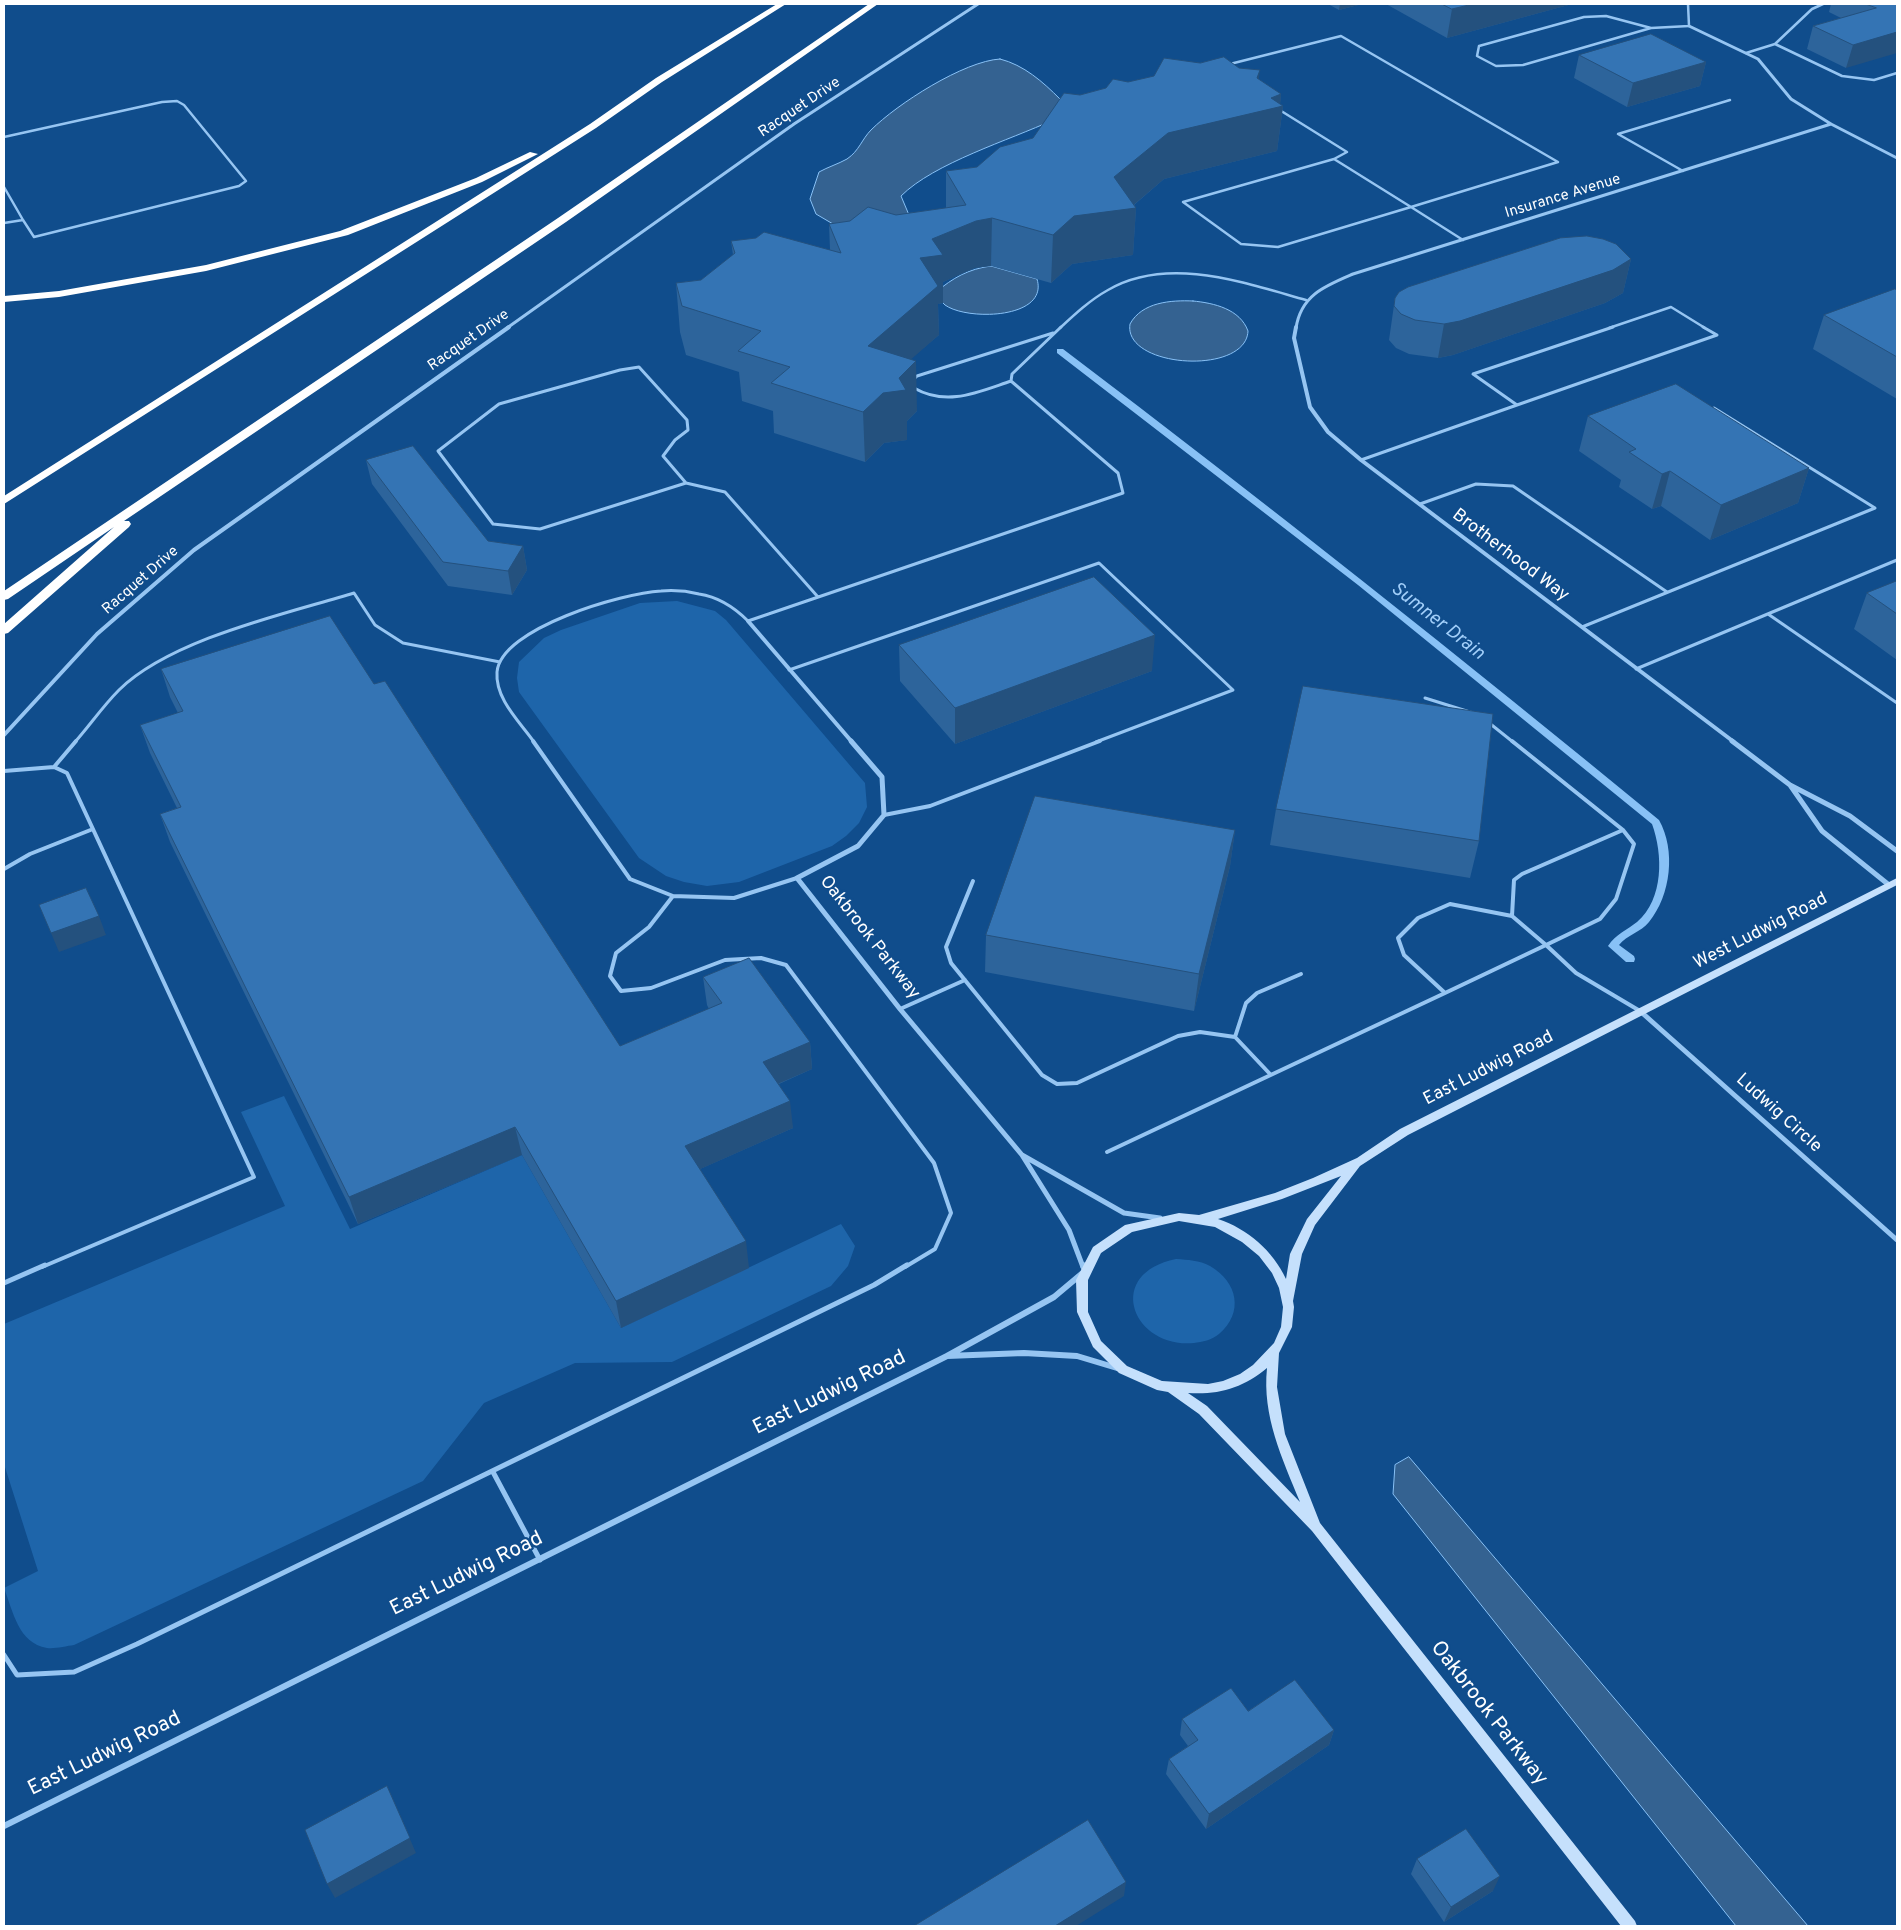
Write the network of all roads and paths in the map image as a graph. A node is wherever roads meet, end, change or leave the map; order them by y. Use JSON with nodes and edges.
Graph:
{"nodes":[{"id":1,"x":782,"y":4,"type":"edge"},
{"id":2,"x":874,"y":4,"type":"edge"},
{"id":3,"x":978,"y":4,"type":"edge"},
{"id":4,"x":1688,"y":4,"type":"edge"},
{"id":5,"x":1823,"y":4,"type":"edge"},
{"id":6,"x":1689,"y":26,"type":"junction"},
{"id":7,"x":1650,"y":28,"type":"junction"},
{"id":8,"x":1775,"y":44,"type":"junction"},
{"id":9,"x":1746,"y":53,"type":"junction"},
{"id":10,"x":1224,"y":66,"type":"edge"},
{"id":11,"x":1897,"y":73,"type":"edge"},
{"id":12,"x":1730,"y":100,"type":"dead end"},
{"id":13,"x":1277,"y":109,"type":"edge"},
{"id":14,"x":1831,"y":124,"type":"junction"},
{"id":15,"x":593,"y":126,"type":"junction"},
{"id":16,"x":4,"y":137,"type":"edge"},
{"id":17,"x":1897,"y":158,"type":"edge"},
{"id":18,"x":1334,"y":159,"type":"junction"},
{"id":19,"x":1683,"y":171,"type":"junction"},
{"id":20,"x":4,"y":187,"type":"edge"},
{"id":21,"x":1411,"y":207,"type":"junction"},
{"id":22,"x":23,"y":220,"type":"junction"},
{"id":23,"x":4,"y":223,"type":"edge"},
{"id":24,"x":1463,"y":240,"type":"junction"},
{"id":25,"x":4,"y":299,"type":"edge"},
{"id":26,"x":1306,"y":300,"type":"junction"},
{"id":27,"x":1055,"y":332,"type":"junction"},
{"id":28,"x":1011,"y":381,"type":"junction"},
{"id":29,"x":1706,"y":403,"type":"edge"},
{"id":30,"x":1518,"y":406,"type":"junction"},
{"id":31,"x":1361,"y":460,"type":"junction"},
{"id":32,"x":175,"y":480,"type":"junction"},
{"id":33,"x":686,"y":483,"type":"junction"},
{"id":34,"x":4,"y":501,"type":"edge"},
{"id":35,"x":1420,"y":504,"type":"junction"},
{"id":36,"x":1897,"y":560,"type":"edge"},
{"id":37,"x":1668,"y":592,"type":"junction"},
{"id":38,"x":4,"y":596,"type":"edge"},
{"id":39,"x":818,"y":597,"type":"junction"},
{"id":40,"x":1768,"y":614,"type":"junction"},
{"id":41,"x":748,"y":622,"type":"junction"},
{"id":42,"x":1582,"y":627,"type":"junction"},
{"id":43,"x":4,"y":630,"type":"edge"},
{"id":44,"x":500,"y":662,"type":"junction"},
{"id":45,"x":1636,"y":669,"type":"junction"},
{"id":46,"x":789,"y":670,"type":"junction"},
{"id":47,"x":1425,"y":698,"type":"dead end"},
{"id":48,"x":1897,"y":703,"type":"edge"},
{"id":49,"x":1479,"y":716,"type":"edge"},
{"id":50,"x":1486,"y":720,"type":"edge"},
{"id":51,"x":4,"y":735,"type":"edge"},
{"id":52,"x":54,"y":767,"type":"junction"},
{"id":53,"x":4,"y":771,"type":"edge"},
{"id":54,"x":1790,"y":785,"type":"junction"},
{"id":55,"x":884,"y":815,"type":"junction"},
{"id":56,"x":93,"y":829,"type":"junction"},
{"id":57,"x":1623,"y":830,"type":"junction"},
{"id":58,"x":1897,"y":851,"type":"edge"},
{"id":59,"x":4,"y":869,"type":"edge"},
{"id":60,"x":797,"y":878,"type":"junction"},
{"id":61,"x":973,"y":881,"type":"dead end"},
{"id":62,"x":1893,"y":883,"type":"edge"},
{"id":63,"x":673,"y":896,"type":"junction"},
{"id":64,"x":1512,"y":916,"type":"junction"},
{"id":65,"x":1546,"y":946,"type":"junction"},
{"id":66,"x":1301,"y":974,"type":"dead end"},
{"id":67,"x":965,"y":980,"type":"junction"},
{"id":68,"x":1445,"y":993,"type":"junction"},
{"id":69,"x":900,"y":1009,"type":"junction"},
{"id":70,"x":1640,"y":1011,"type":"junction"},
{"id":71,"x":1235,"y":1037,"type":"junction"},
{"id":72,"x":1270,"y":1074,"type":"junction"},
{"id":73,"x":1107,"y":1152,"type":"dead end"},
{"id":74,"x":1022,"y":1155,"type":"junction"},
{"id":75,"x":1357,"y":1164,"type":"junction"},
{"id":76,"x":1160,"y":1218,"type":"junction"},
{"id":77,"x":1199,"y":1219,"type":"junction"},
{"id":78,"x":1897,"y":1240,"type":"edge"},
{"id":79,"x":1085,"y":1271,"type":"junction"},
{"id":80,"x":4,"y":1282,"type":"edge"},
{"id":81,"x":1289,"y":1302,"type":"junction"},
{"id":82,"x":1274,"y":1354,"type":"junction"},
{"id":83,"x":947,"y":1356,"type":"junction"},
{"id":84,"x":1125,"y":1370,"type":"junction"},
{"id":85,"x":1173,"y":1389,"type":"junction"},
{"id":86,"x":493,"y":1472,"type":"junction"},
{"id":87,"x":1316,"y":1527,"type":"junction"},
{"id":88,"x":540,"y":1560,"type":"junction"},
{"id":89,"x":4,"y":1655,"type":"edge"},
{"id":90,"x":4,"y":1826,"type":"edge"},
{"id":91,"x":1630,"y":1926,"type":"edge"}],
"edges":[{"from":1,"to":15,"type":"highway"},
{"from":2,"to":32,"type":"highway"},
{"from":3,"to":51,"type":"street","name":"Racquet Drive"},
{"from":4,"to":6,"type":"lane"},
{"from":5,"to":8,"type":"lane"},
{"from":6,"to":7,"type":"lane"},
{"from":6,"to":9,"type":"street"},
{"from":7,"to":7,"type":"lane"},
{"from":8,"to":9,"type":"lane"},
{"from":8,"to":11,"type":"lane"},
{"from":9,"to":14,"type":"street"},
{"from":10,"to":21,"type":"lane"},
{"from":12,"to":19,"type":"lane"},
{"from":13,"to":18,"type":"lane"},
{"from":14,"to":17,"type":"street"},
{"from":14,"to":19,"type":"street","name":"Insurance Avenue"},
{"from":15,"to":25,"type":"highway"},
{"from":15,"to":34,"type":"highway"},
{"from":16,"to":22,"type":"lane"},
{"from":18,"to":21,"type":"lane"},
{"from":18,"to":21,"type":"lane"},
{"from":19,"to":24,"type":"street","name":"Insurance Avenue"},
{"from":20,"to":22,"type":"lane"},
{"from":21,"to":24,"type":"lane"},
{"from":22,"to":23,"type":"lane"},
{"from":24,"to":26,"type":"street","name":"Insurance Avenue"},
{"from":26,"to":27,"type":"lane"},
{"from":26,"to":31,"type":"street","name":"Brotherhood Way"},
{"from":27,"to":28,"type":"lane"},
{"from":27,"to":28,"type":"lane"},
{"from":28,"to":39,"type":"lane"},
{"from":29,"to":37,"type":"lane"},
{"from":30,"to":30,"type":"lane"},
{"from":30,"to":31,"type":"lane"},
{"from":31,"to":35,"type":"street","name":"Brotherhood Way"},
{"from":32,"to":38,"type":"highway"},
{"from":32,"to":43,"type":"highway"},
{"from":33,"to":33,"type":"lane"},
{"from":33,"to":39,"type":"lane"},
{"from":35,"to":37,"type":"lane"},
{"from":35,"to":42,"type":"street","name":"Brotherhood Way"},
{"from":36,"to":40,"type":"lane"},
{"from":37,"to":42,"type":"lane"},
{"from":39,"to":41,"type":"lane"},
{"from":40,"to":45,"type":"lane"},
{"from":40,"to":48,"type":"lane"},
{"from":41,"to":44,"type":"lane"},
{"from":41,"to":46,"type":"street"},
{"from":42,"to":45,"type":"street","name":"Brotherhood Way"},
{"from":44,"to":52,"type":"lane"},
{"from":44,"to":63,"type":"lane"},
{"from":45,"to":54,"type":"street","name":"Brotherhood Way"},
{"from":46,"to":55,"type":"street"},
{"from":46,"to":55,"type":"lane"},
{"from":47,"to":49,"type":"lane"},
{"from":50,"to":57,"type":"lane"},
{"from":52,"to":53,"type":"lane"},
{"from":52,"to":56,"type":"lane"},
{"from":54,"to":58,"type":"street","name":"Brotherhood Way"},
{"from":54,"to":62,"type":"street","name":"Brotherhood Way"},
{"from":55,"to":60,"type":"street","name":"Oakbrook Parkway"},
{"from":56,"to":59,"type":"lane"},
{"from":56,"to":80,"type":"lane"},
{"from":57,"to":64,"type":"lane"},
{"from":57,"to":65,"type":"lane"},
{"from":60,"to":63,"type":"lane"},
{"from":60,"to":69,"type":"street","name":"Oakbrook Parkway"},
{"from":61,"to":67,"type":"lane"},
{"from":62,"to":70,"type":"main road","name":"West Ludwig Road"},
{"from":63,"to":86,"type":"lane"},
{"from":64,"to":65,"type":"lane"},
{"from":64,"to":68,"type":"lane"},
{"from":65,"to":68,"type":"lane"},
{"from":65,"to":70,"type":"lane"},
{"from":66,"to":71,"type":"lane"},
{"from":67,"to":69,"type":"lane"},
{"from":67,"to":71,"type":"lane"},
{"from":68,"to":72,"type":"lane"},
{"from":69,"to":74,"type":"street","name":"Oakbrook Parkway"},
{"from":70,"to":75,"type":"main road","name":"East Ludwig Road"},
{"from":70,"to":78,"type":"street","name":"Ludwig Circle"},
{"from":71,"to":72,"type":"lane"},
{"from":72,"to":73,"type":"lane"},
{"from":74,"to":76,"type":"street","name":"Oakbrook Parkway"},
{"from":74,"to":79,"type":"street","name":"Oakbrook Parkway"},
{"from":75,"to":77,"type":"main road","name":"East Ludwig Road"},
{"from":75,"to":81,"type":"main road","name":"East Ludwig Road"},
{"from":76,"to":77,"type":"main road"},
{"from":76,"to":79,"type":"main road"},
{"from":77,"to":81,"type":"main road"},
{"from":79,"to":83,"type":"street","name":"East Ludwig Road"},
{"from":79,"to":84,"type":"main road"},
{"from":81,"to":82,"type":"main road","name":"East Ludwig Road"},
{"from":82,"to":85,"type":"main road"},
{"from":82,"to":87,"type":"main road","name":"Oakbrook Parkway"},
{"from":83,"to":84,"type":"street","name":"East Ludwig Road"},
{"from":83,"to":88,"type":"street","name":"East Ludwig Road"},
{"from":84,"to":85,"type":"main road"},
{"from":85,"to":87,"type":"main road","name":"Oakbrook Parkway"},
{"from":86,"to":88,"type":"lane"},
{"from":86,"to":89,"type":"lane"},
{"from":87,"to":91,"type":"main road","name":"Oakbrook Parkway"},
{"from":88,"to":90,"type":"street","name":"East Ludwig Road"}]}
